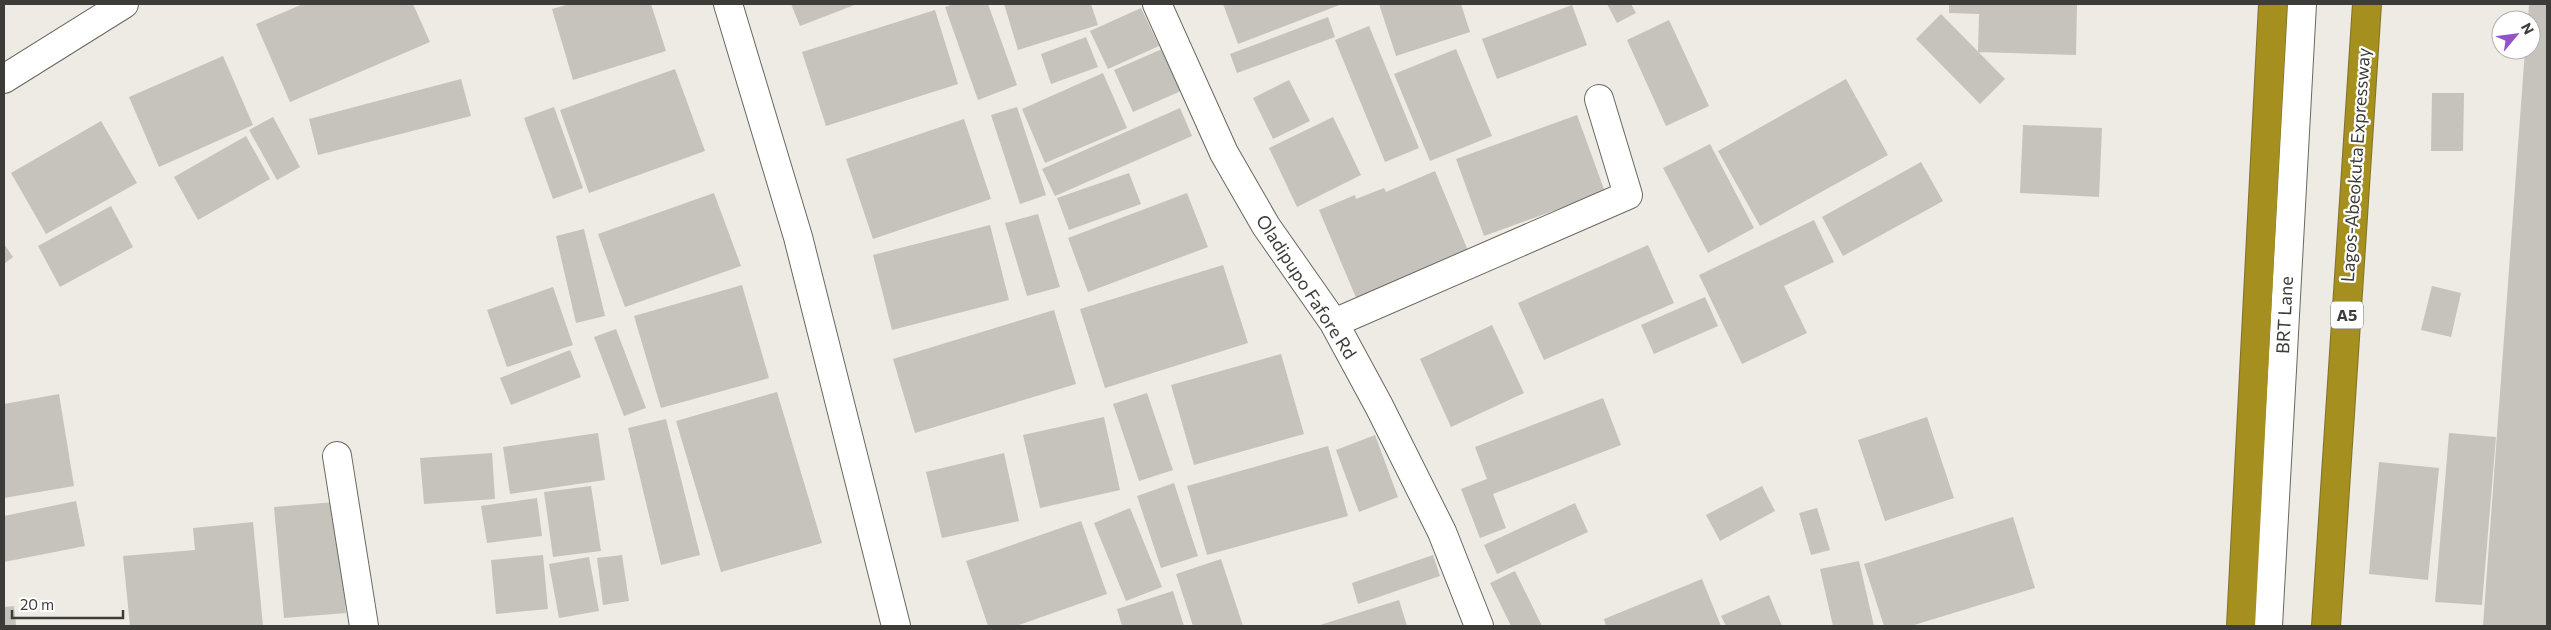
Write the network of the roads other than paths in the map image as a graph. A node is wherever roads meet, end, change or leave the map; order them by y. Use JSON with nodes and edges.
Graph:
{"nodes":[{"id":1,"x":124,"y":4,"type":"edge"},
{"id":2,"x":728,"y":4,"type":"edge"},
{"id":3,"x":1157,"y":4,"type":"edge"},
{"id":4,"x":2273,"y":4,"type":"edge"},
{"id":5,"x":2302,"y":4,"type":"edge"},
{"id":6,"x":2367,"y":4,"type":"edge"},
{"id":7,"x":4,"y":79,"type":"edge"},
{"id":8,"x":1599,"y":99,"type":"dead end"},
{"id":9,"x":1334,"y":324,"type":"junction"},
{"id":10,"x":337,"y":456,"type":"dead end"},
{"id":11,"x":364,"y":626,"type":"edge"},
{"id":12,"x":893,"y":626,"type":"edge"},
{"id":13,"x":1479,"y":626,"type":"edge"},
{"id":14,"x":2241,"y":626,"type":"edge"},
{"id":15,"x":2268,"y":626,"type":"edge"},
{"id":16,"x":2326,"y":626,"type":"edge"}],
"edges":[{"from":1,"to":7,"type":"street"},
{"from":2,"to":12,"type":"street"},
{"from":3,"to":9,"type":"street","name":"Oladipupo Fafore Rd"},
{"from":4,"to":14,"type":"highway"},
{"from":5,"to":15,"type":"street","name":"BRT Lane"},
{"from":6,"to":16,"type":"highway","name":"Lagos-Abeokuta Expressway","number":"A5"},
{"from":8,"to":9,"type":"street"},
{"from":9,"to":13,"type":"street","name":"Oladipupo Fafore Rd"},
{"from":10,"to":11,"type":"street"}]}
